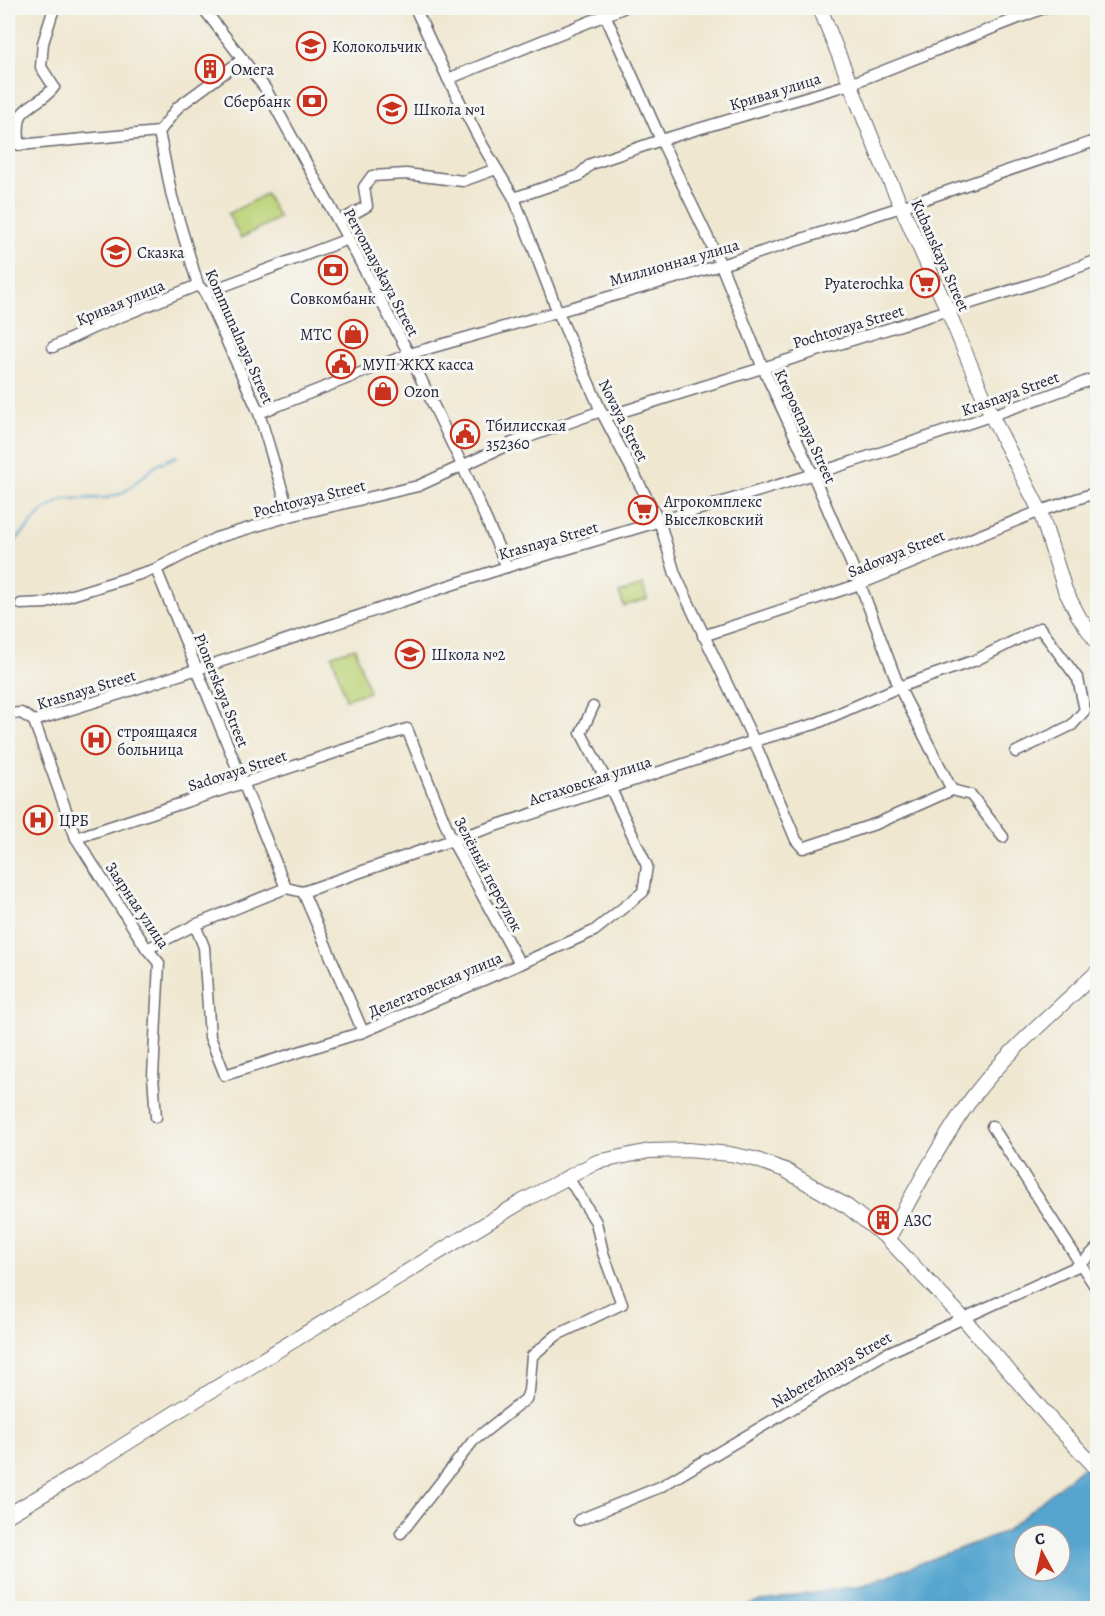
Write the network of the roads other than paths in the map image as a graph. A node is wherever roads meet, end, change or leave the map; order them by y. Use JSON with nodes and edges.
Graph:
{"nodes":[{"id":1,"x":54,"y":8,"type":"edge"},
{"id":2,"x":203,"y":8,"type":"edge"},
{"id":3,"x":415,"y":8,"type":"edge"},
{"id":4,"x":623,"y":8,"type":"edge"},
{"id":5,"x":820,"y":8,"type":"edge"},
{"id":6,"x":1044,"y":8,"type":"edge"},
{"id":7,"x":603,"y":10,"type":"edge"},
{"id":8,"x":243,"y":59,"type":"junction"},
{"id":9,"x":448,"y":79,"type":"junction"},
{"id":10,"x":850,"y":84,"type":"junction"},
{"id":11,"x":159,"y":132,"type":"junction"},
{"id":12,"x":661,"y":140,"type":"junction"},
{"id":13,"x":1098,"y":140,"type":"edge"},
{"id":14,"x":496,"y":169,"type":"junction"},
{"id":15,"x":514,"y":198,"type":"junction"},
{"id":16,"x":901,"y":207,"type":"junction"},
{"id":17,"x":339,"y":222,"type":"junction"},
{"id":18,"x":348,"y":239,"type":"junction"},
{"id":19,"x":1098,"y":260,"type":"edge"},
{"id":20,"x":721,"y":265,"type":"junction"},
{"id":21,"x":202,"y":289,"type":"junction"},
{"id":22,"x":557,"y":310,"type":"junction"},
{"id":23,"x":948,"y":311,"type":"junction"},
{"id":24,"x":53,"y":347,"type":"dead end"},
{"id":25,"x":409,"y":354,"type":"junction"},
{"id":26,"x":763,"y":368,"type":"junction"},
{"id":27,"x":1098,"y":377,"type":"edge"},
{"id":28,"x":259,"y":413,"type":"junction"},
{"id":29,"x":603,"y":414,"type":"junction"},
{"id":30,"x":992,"y":417,"type":"junction"},
{"id":31,"x":463,"y":467,"type":"junction"},
{"id":32,"x":813,"y":475,"type":"junction"},
{"id":33,"x":1098,"y":492,"type":"edge"},
{"id":34,"x":1040,"y":511,"type":"junction"},
{"id":35,"x":290,"y":516,"type":"junction"},
{"id":36,"x":660,"y":523,"type":"junction"},
{"id":37,"x":507,"y":567,"type":"junction"},
{"id":38,"x":156,"y":569,"type":"junction"},
{"id":39,"x":860,"y":584,"type":"junction"},
{"id":40,"x":21,"y":604,"type":"dead end"},
{"id":41,"x":703,"y":636,"type":"junction"},
{"id":42,"x":1098,"y":644,"type":"edge"},
{"id":43,"x":197,"y":670,"type":"junction"},
{"id":44,"x":899,"y":687,"type":"junction"},
{"id":45,"x":593,"y":707,"type":"dead end"},
{"id":46,"x":8,"y":714,"type":"edge"},
{"id":47,"x":34,"y":721,"type":"junction"},
{"id":48,"x":407,"y":729,"type":"joint"},
{"id":49,"x":754,"y":741,"type":"junction"},
{"id":50,"x":1016,"y":752,"type":"dead end"},
{"id":51,"x":244,"y":784,"type":"junction"},
{"id":52,"x":611,"y":789,"type":"junction"},
{"id":53,"x":952,"y":790,"type":"junction"},
{"id":54,"x":1004,"y":837,"type":"dead end"},
{"id":55,"x":76,"y":838,"type":"junction"},
{"id":56,"x":452,"y":840,"type":"junction"},
{"id":57,"x":286,"y":888,"type":"junction"},
{"id":58,"x":303,"y":892,"type":"junction"},
{"id":59,"x":195,"y":925,"type":"junction"},
{"id":60,"x":147,"y":949,"type":"junction"},
{"id":61,"x":520,"y":964,"type":"junction"},
{"id":62,"x":1098,"y":971,"type":"edge"},
{"id":63,"x":363,"y":1032,"type":"junction"},
{"id":64,"x":156,"y":1117,"type":"dead end"},
{"id":65,"x":992,"y":1126,"type":"dead end"},
{"id":66,"x":567,"y":1176,"type":"junction"},
{"id":67,"x":888,"y":1239,"type":"junction"},
{"id":68,"x":1098,"y":1247,"type":"edge"},
{"id":69,"x":1080,"y":1265,"type":"junction"},
{"id":70,"x":1098,"y":1291,"type":"edge"},
{"id":71,"x":964,"y":1319,"type":"junction"},
{"id":72,"x":1098,"y":1470,"type":"edge"},
{"id":73,"x":8,"y":1515,"type":"edge"},
{"id":74,"x":579,"y":1520,"type":"dead end"},
{"id":75,"x":400,"y":1533,"type":"dead end"}],
"edges":[{"from":1,"to":11,"type":"street"},
{"from":2,"to":8,"type":"street","name":"Pervomayskaya Street"},
{"from":3,"to":9,"type":"street","name":"Novaya Street"},
{"from":4,"to":7,"type":"street"},
{"from":5,"to":10,"type":"main road","name":"Kubanskaya Street"},
{"from":6,"to":10,"type":"street","name":"Кривая улица"},
{"from":7,"to":9,"type":"street"},
{"from":7,"to":12,"type":"street","name":"Krepostnaya Street"},
{"from":8,"to":11,"type":"street"},
{"from":8,"to":17,"type":"street","name":"Pervomayskaya Street"},
{"from":9,"to":14,"type":"street","name":"Novaya Street"},
{"from":10,"to":12,"type":"street","name":"Кривая улица"},
{"from":10,"to":16,"type":"main road","name":"Kubanskaya Street"},
{"from":11,"to":21,"type":"street","name":"Kommunalnaya Street"},
{"from":12,"to":15,"type":"street","name":"Кривая улица"},
{"from":12,"to":20,"type":"street","name":"Krepostnaya Street"},
{"from":13,"to":16,"type":"street","name":"Миллионная улица"},
{"from":14,"to":15,"type":"street","name":"Novaya Street"},
{"from":14,"to":17,"type":"street"},
{"from":15,"to":22,"type":"street","name":"Novaya Street"},
{"from":16,"to":20,"type":"street","name":"Миллионная улица"},
{"from":16,"to":23,"type":"main road","name":"Kubanskaya Street"},
{"from":17,"to":18,"type":"street","name":"Pervomayskaya Street"},
{"from":18,"to":21,"type":"street","name":"Кривая улица"},
{"from":18,"to":25,"type":"street","name":"Pervomayskaya Street"},
{"from":19,"to":23,"type":"street","name":"Pochtovaya Street"},
{"from":20,"to":22,"type":"street","name":"Миллионная улица"},
{"from":20,"to":26,"type":"street","name":"Krepostnaya Street"},
{"from":21,"to":24,"type":"street","name":"Кривая улица"},
{"from":21,"to":28,"type":"street","name":"Kommunalnaya Street"},
{"from":22,"to":25,"type":"street","name":"Миллионная улица"},
{"from":22,"to":29,"type":"street","name":"Novaya Street"},
{"from":23,"to":26,"type":"street","name":"Pochtovaya Street"},
{"from":23,"to":30,"type":"main road","name":"Kubanskaya Street"},
{"from":25,"to":28,"type":"street","name":"Миллионная улица"},
{"from":25,"to":31,"type":"street","name":"Pervomayskaya Street"},
{"from":26,"to":29,"type":"street","name":"Pochtovaya Street"},
{"from":26,"to":32,"type":"street","name":"Krepostnaya Street"},
{"from":27,"to":30,"type":"street","name":"Krasnaya Street"},
{"from":28,"to":35,"type":"street","name":"Kommunalnaya Street"},
{"from":29,"to":31,"type":"street","name":"Pochtovaya Street"},
{"from":29,"to":36,"type":"street","name":"Novaya Street"},
{"from":30,"to":32,"type":"street","name":"Krasnaya Street"},
{"from":30,"to":34,"type":"main road","name":"Kubanskaya Street"},
{"from":31,"to":35,"type":"street","name":"Pochtovaya Street"},
{"from":31,"to":37,"type":"street","name":"Pervomayskaya Street"},
{"from":32,"to":36,"type":"street","name":"Krasnaya Street"},
{"from":32,"to":39,"type":"street","name":"Krepostnaya Street"},
{"from":33,"to":34,"type":"street","name":"Sadovaya Street"},
{"from":34,"to":39,"type":"street","name":"Sadovaya Street"},
{"from":34,"to":42,"type":"main road","name":"Kubanskaya Street"},
{"from":35,"to":38,"type":"street","name":"Pochtovaya Street"},
{"from":36,"to":37,"type":"street","name":"Krasnaya Street"},
{"from":36,"to":41,"type":"street","name":"Novaya Street"},
{"from":37,"to":43,"type":"street","name":"Krasnaya Street"},
{"from":38,"to":40,"type":"street","name":"Pochtovaya Street"},
{"from":38,"to":43,"type":"street","name":"Pionerskaya Street"},
{"from":39,"to":41,"type":"street","name":"Sadovaya Street"},
{"from":39,"to":44,"type":"street","name":"Krepostnaya Street"},
{"from":41,"to":49,"type":"street","name":"Novaya Street"},
{"from":43,"to":47,"type":"street","name":"Krasnaya Street"},
{"from":43,"to":51,"type":"street","name":"Pionerskaya Street"},
{"from":44,"to":49,"type":"street","name":"Астаховская улица"},
{"from":44,"to":50,"type":"street","name":"Астаховская улица"},
{"from":44,"to":53,"type":"street","name":"Krepostnaya Street"},
{"from":45,"to":52,"type":"street"},
{"from":46,"to":47,"type":"street","name":"Krasnaya Street"},
{"from":47,"to":55,"type":"street","name":"Заярная улица"},
{"from":48,"to":51,"type":"street","name":"Sadovaya Street"},
{"from":48,"to":56,"type":"street","name":"Зелёный переулок"},
{"from":49,"to":52,"type":"street","name":"Астаховская улица"},
{"from":49,"to":53,"type":"street","name":"Novaya Street"},
{"from":51,"to":55,"type":"street","name":"Sadovaya Street"},
{"from":51,"to":57,"type":"street","name":"Pionerskaya Street"},
{"from":52,"to":56,"type":"street","name":"Астаховская улица"},
{"from":52,"to":61,"type":"street","name":"Делегатовская улица"},
{"from":53,"to":54,"type":"street"},
{"from":55,"to":60,"type":"street","name":"Заярная улица"},
{"from":56,"to":58,"type":"street","name":"Астаховская улица"},
{"from":56,"to":61,"type":"street","name":"Зелёный переулок"},
{"from":57,"to":58,"type":"street"},
{"from":57,"to":59,"type":"street"},
{"from":58,"to":63,"type":"street"},
{"from":59,"to":60,"type":"street"},
{"from":59,"to":63,"type":"street","name":"Делегатовская улица"},
{"from":60,"to":64,"type":"street","name":"Заярная улица"},
{"from":61,"to":63,"type":"street","name":"Делегатовская улица"},
{"from":62,"to":67,"type":"main road"},
{"from":65,"to":69,"type":"street"},
{"from":66,"to":67,"type":"main road"},
{"from":66,"to":73,"type":"main road"},
{"from":66,"to":75,"type":"street"},
{"from":67,"to":71,"type":"main road"},
{"from":68,"to":69,"type":"street","name":"Naberezhnaya Street"},
{"from":69,"to":70,"type":"street"},
{"from":69,"to":71,"type":"street","name":"Naberezhnaya Street"},
{"from":71,"to":72,"type":"main road"},
{"from":71,"to":74,"type":"street","name":"Naberezhnaya Street"}]}
